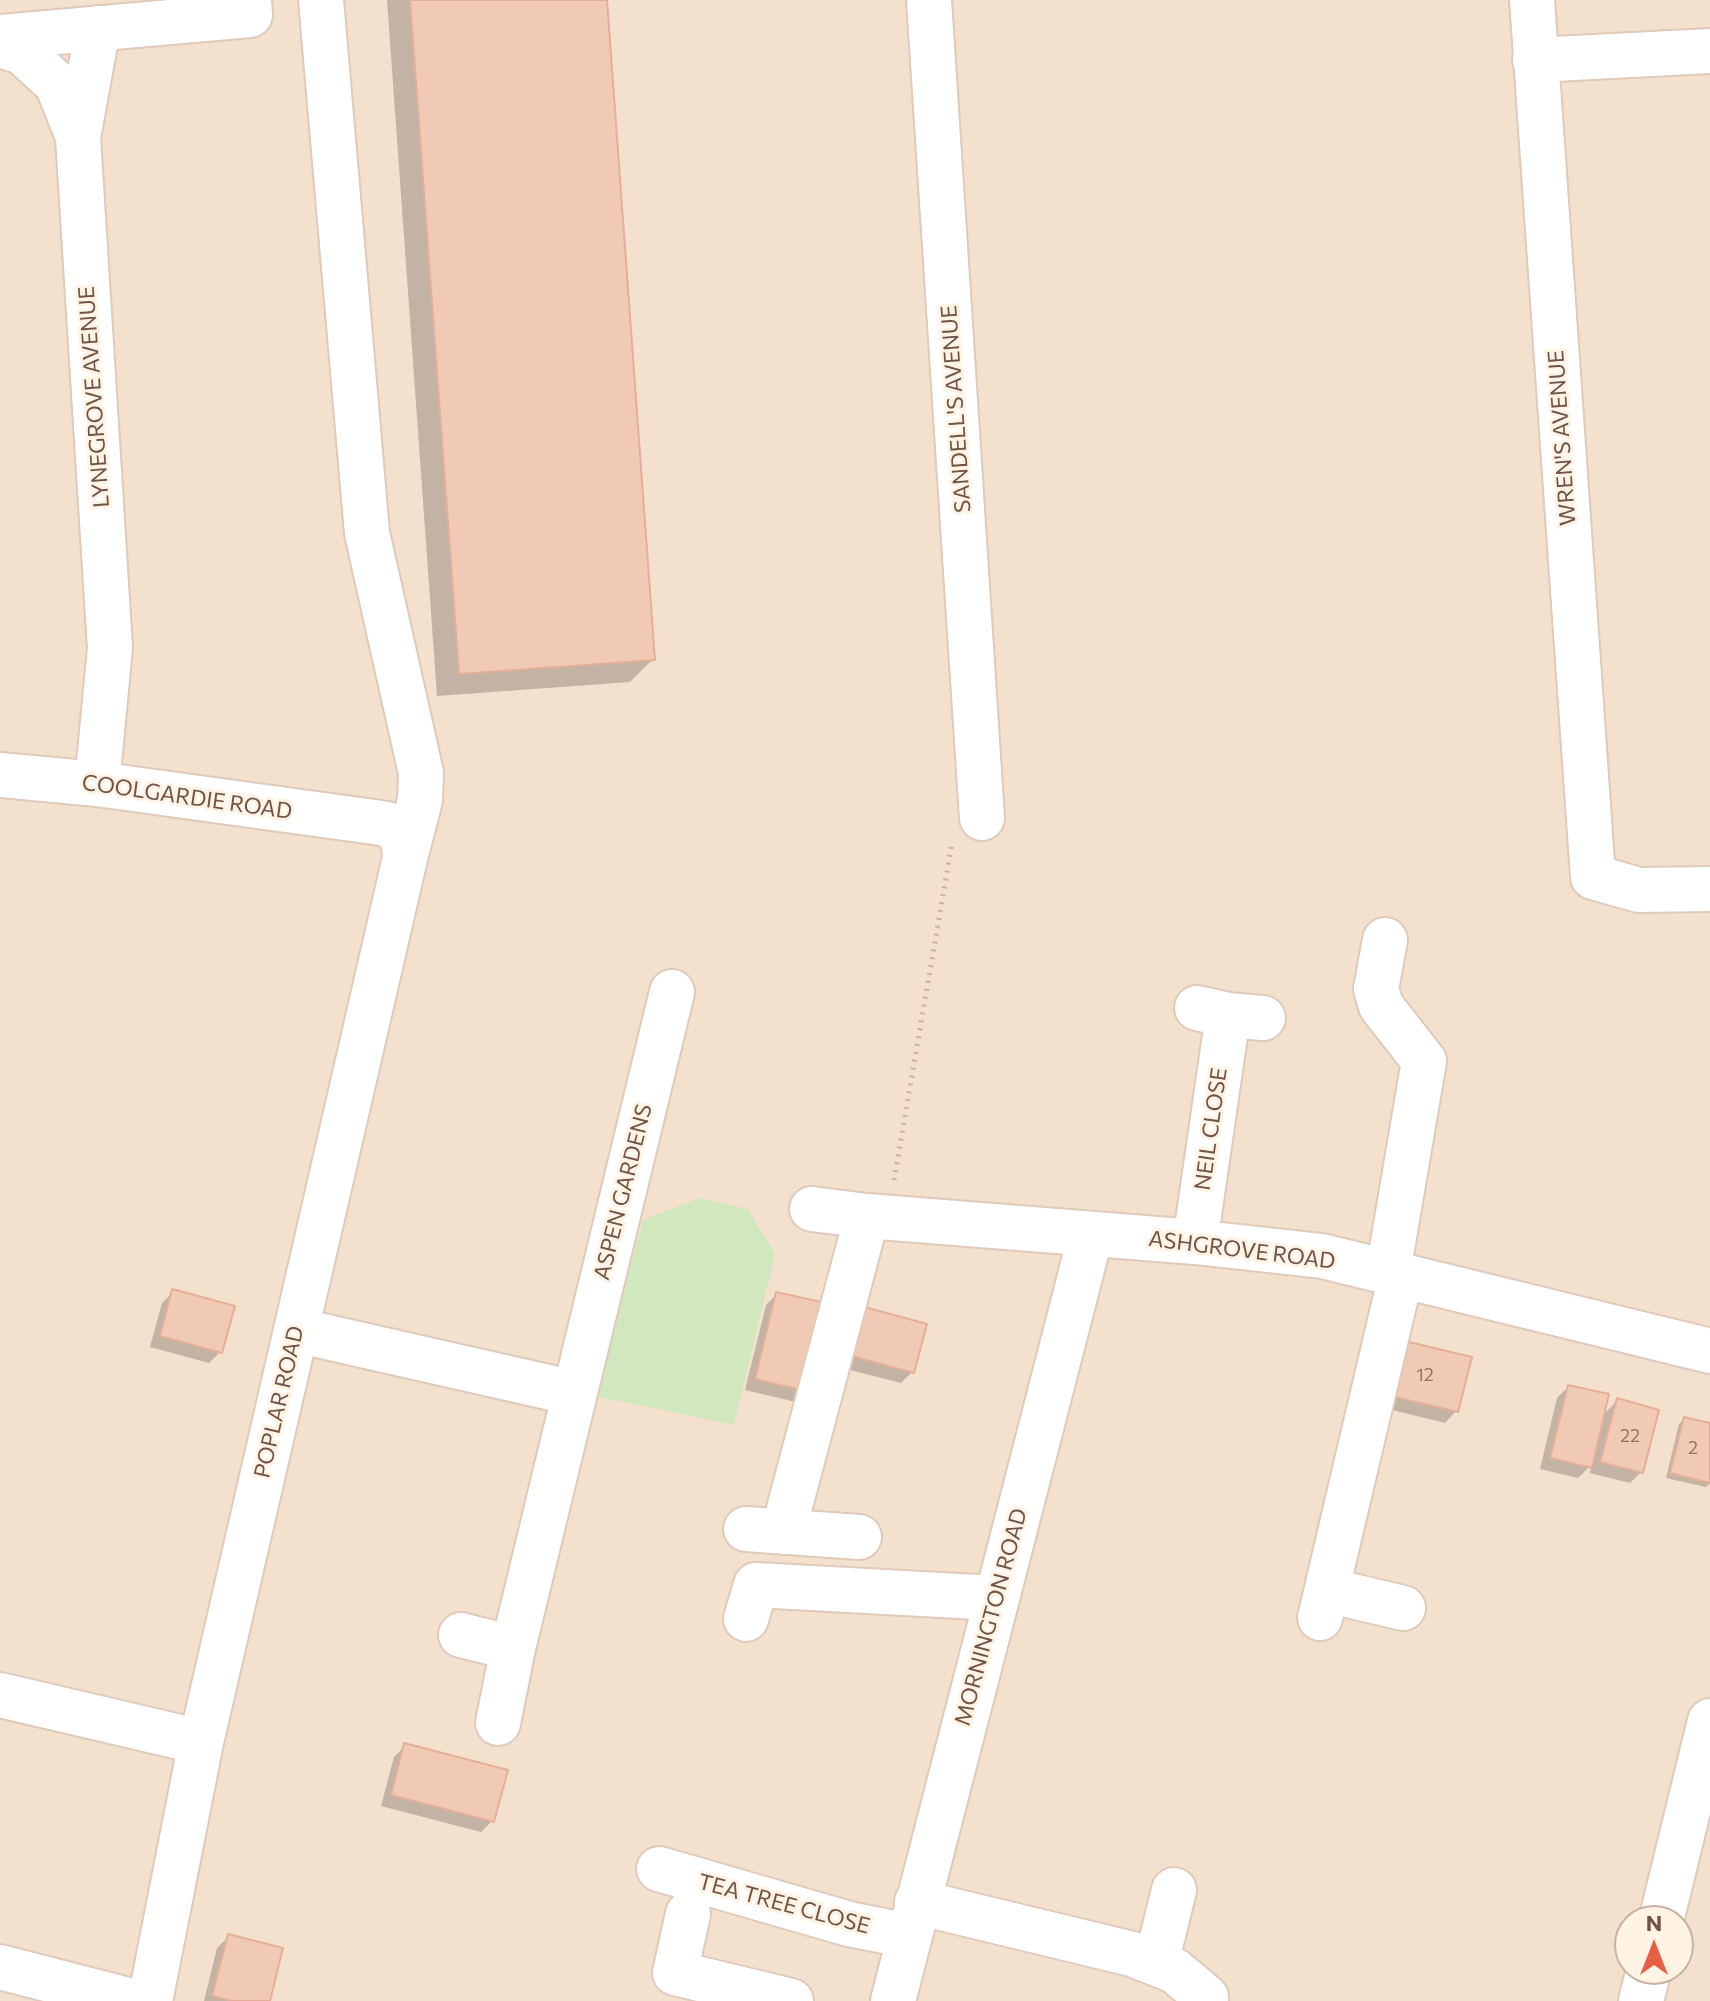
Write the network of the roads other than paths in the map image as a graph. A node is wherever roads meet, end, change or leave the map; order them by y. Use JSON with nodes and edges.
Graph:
{"nodes":[{"id":1,"x":249,"y":0,"type":"edge"},
{"id":2,"x":321,"y":0,"type":"edge"},
{"id":3,"x":929,"y":0,"type":"edge"},
{"id":4,"x":1532,"y":0,"type":"edge"},
{"id":5,"x":98,"y":28,"type":"junction"},
{"id":6,"x":0,"y":37,"type":"edge"},
{"id":7,"x":0,"y":45,"type":"edge"},
{"id":8,"x":1710,"y":51,"type":"edge"},
{"id":9,"x":1535,"y":60,"type":"junction"},
{"id":10,"x":78,"y":137,"type":"junction"},
{"id":11,"x":0,"y":775,"type":"edge"},
{"id":12,"x":97,"y":784,"type":"junction"},
{"id":13,"x":982,"y":818,"type":"road end"},
{"id":14,"x":405,"y":858,"type":"junction"},
{"id":15,"x":1710,"y":889,"type":"edge"},
{"id":16,"x":1385,"y":940,"type":"dead end"},
{"id":17,"x":672,"y":992,"type":"dead end"},
{"id":18,"x":1229,"y":1014,"type":"dead end"},
{"id":19,"x":812,"y":1209,"type":"dead end"},
{"id":20,"x":878,"y":1216,"type":"junction"},
{"id":21,"x":1091,"y":1234,"type":"junction"},
{"id":22,"x":1195,"y":1242,"type":"junction"},
{"id":23,"x":1395,"y":1274,"type":"junction"},
{"id":24,"x":296,"y":1330,"type":"junction"},
{"id":25,"x":1710,"y":1351,"type":"edge"},
{"id":26,"x":574,"y":1393,"type":"junction"},
{"id":27,"x":859,"y":1537,"type":"dead end"},
{"id":28,"x":996,"y":1598,"type":"junction"},
{"id":29,"x":1403,"y":1608,"type":"dead end"},
{"id":30,"x":746,"y":1619,"type":"dead end"},
{"id":31,"x":461,"y":1635,"type":"dead end"},
{"id":32,"x":513,"y":1648,"type":"junction"},
{"id":33,"x":0,"y":1695,"type":"edge"},
{"id":34,"x":1710,"y":1721,"type":"edge"},
{"id":35,"x":498,"y":1723,"type":"dead end"},
{"id":36,"x":201,"y":1742,"type":"junction"},
{"id":37,"x":659,"y":1869,"type":"dead end"},
{"id":38,"x":1174,"y":1890,"type":"dead end"},
{"id":39,"x":1665,"y":1905,"type":"edge"},
{"id":40,"x":688,"y":1914,"type":"dead end"},
{"id":41,"x":913,"y":1919,"type":"junction"},
{"id":42,"x":1156,"y":1963,"type":"junction"},
{"id":43,"x":0,"y":1967,"type":"edge"},
{"id":44,"x":132,"y":2001,"type":"edge"},
{"id":45,"x":150,"y":2001,"type":"edge"},
{"id":46,"x":791,"y":2001,"type":"edge"},
{"id":47,"x":893,"y":2001,"type":"edge"},
{"id":48,"x":1206,"y":2001,"type":"edge"}],
"edges":[{"from":1,"to":5,"type":"street"},
{"from":2,"to":14,"type":"street","name":"POPLAR ROAD"},
{"from":3,"to":13,"type":"street","name":"SANDELL'S AVENUE"},
{"from":4,"to":9,"type":"street","name":"WREN'S AVENUE"},
{"from":5,"to":6,"type":"street"},
{"from":5,"to":10,"type":"street"},
{"from":7,"to":10,"type":"street","name":"LYNEGROVE AVENUE"},
{"from":8,"to":9,"type":"street"},
{"from":9,"to":15,"type":"street","name":"WREN'S AVENUE"},
{"from":10,"to":12,"type":"street","name":"LYNEGROVE AVENUE"},
{"from":11,"to":12,"type":"street","name":"COOLGARDIE ROAD"},
{"from":12,"to":14,"type":"street","name":"COOLGARDIE ROAD"},
{"from":14,"to":24,"type":"street","name":"POPLAR ROAD"},
{"from":16,"to":23,"type":"street"},
{"from":17,"to":26,"type":"street","name":"ASPEN GARDENS"},
{"from":18,"to":22,"type":"street","name":"NEIL CLOSE"},
{"from":19,"to":20,"type":"street","name":"ASHGROVE ROAD"},
{"from":20,"to":21,"type":"street","name":"ASHGROVE ROAD"},
{"from":20,"to":27,"type":"street"},
{"from":21,"to":22,"type":"street","name":"ASHGROVE ROAD"},
{"from":21,"to":28,"type":"street","name":"MORNINGTON ROAD"},
{"from":22,"to":23,"type":"street","name":"ASHGROVE ROAD"},
{"from":23,"to":25,"type":"street","name":"ASHGROVE ROAD"},
{"from":23,"to":29,"type":"street"},
{"from":24,"to":26,"type":"street"},
{"from":24,"to":36,"type":"street","name":"POPLAR ROAD"},
{"from":26,"to":32,"type":"street","name":"ASPEN GARDENS"},
{"from":28,"to":30,"type":"street"},
{"from":28,"to":41,"type":"street","name":"MORNINGTON ROAD"},
{"from":31,"to":32,"type":"street"},
{"from":32,"to":35,"type":"street","name":"ASPEN GARDENS"},
{"from":33,"to":36,"type":"street"},
{"from":34,"to":39,"type":"street"},
{"from":36,"to":45,"type":"street","name":"POPLAR ROAD"},
{"from":37,"to":41,"type":"street","name":"TEA TREE CLOSE"},
{"from":38,"to":42,"type":"street"},
{"from":40,"to":46,"type":"street"},
{"from":41,"to":42,"type":"street","name":"TEA TREE CLOSE"},
{"from":41,"to":47,"type":"street","name":"MORNINGTON ROAD"},
{"from":42,"to":48,"type":"street","name":"TEA TREE CLOSE"},
{"from":43,"to":44,"type":"street"}]}
